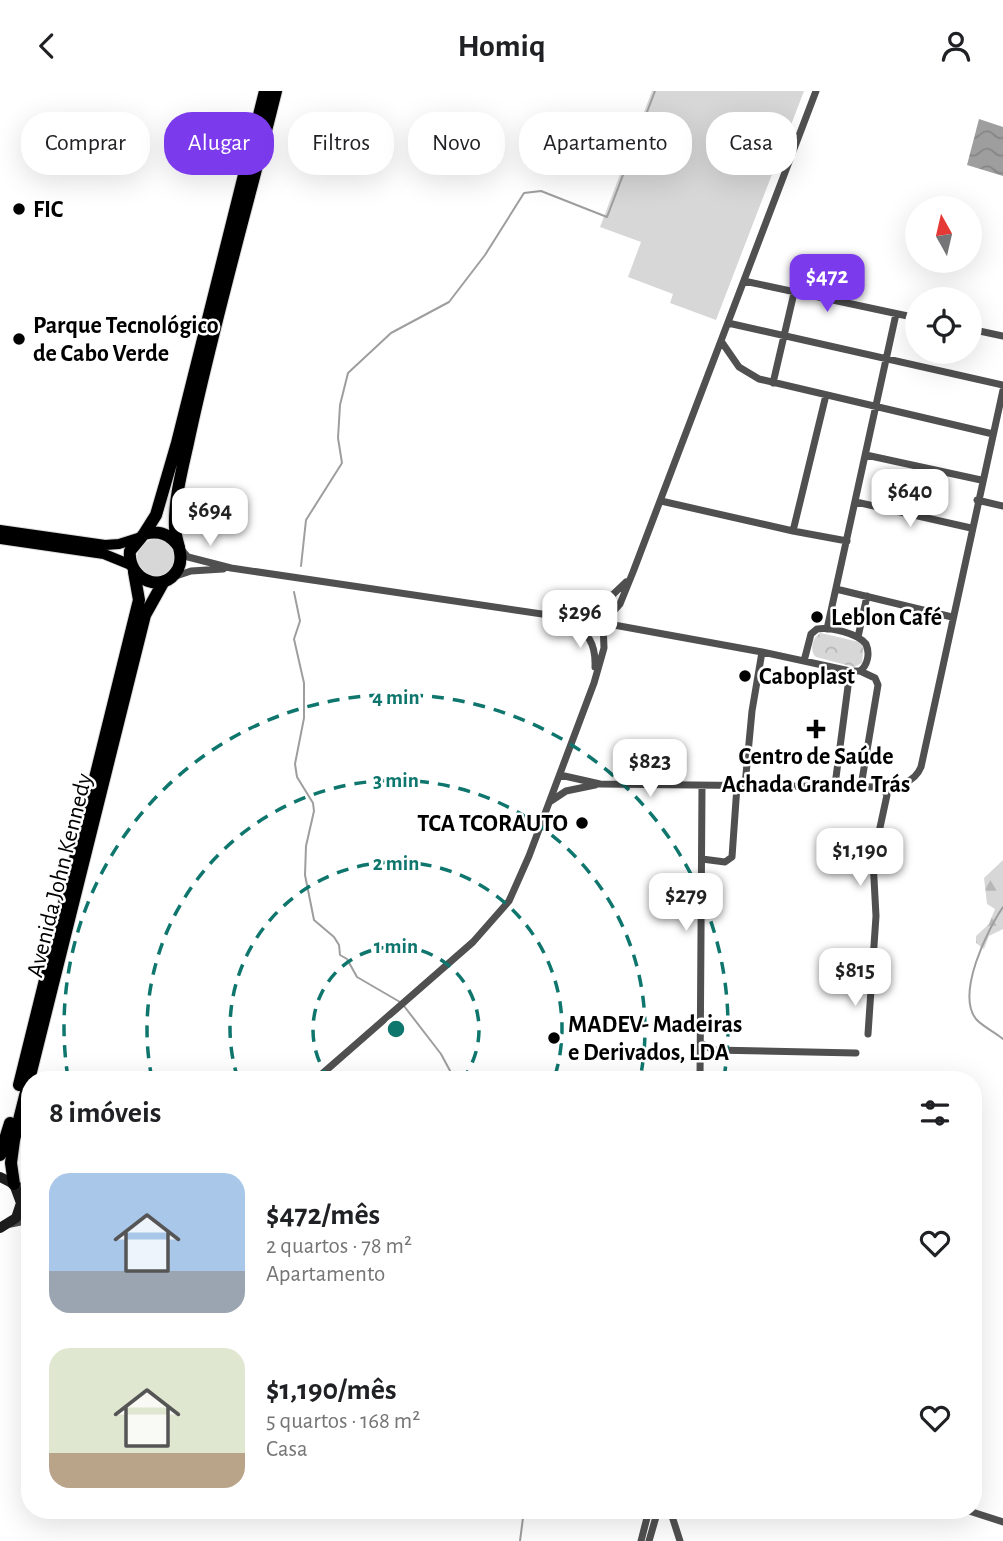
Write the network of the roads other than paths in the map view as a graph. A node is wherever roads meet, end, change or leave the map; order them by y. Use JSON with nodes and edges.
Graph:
{"nodes":[{"id":1,"x":265,"y":91,"type":"edge"},
{"id":2,"x":276,"y":91,"type":"edge"},
{"id":3,"x":816,"y":91,"type":"edge"},
{"id":4,"x":744,"y":281,"type":"junction"},
{"id":5,"x":794,"y":293,"type":"junction"},
{"id":6,"x":896,"y":314,"type":"junction"},
{"id":7,"x":905,"y":316,"type":"edge"},
{"id":8,"x":728,"y":323,"type":"junction"},
{"id":9,"x":982,"y":332,"type":"edge"},
{"id":10,"x":1003,"y":336,"type":"edge"},
{"id":11,"x":783,"y":337,"type":"junction"},
{"id":12,"x":721,"y":341,"type":"junction"},
{"id":13,"x":886,"y":361,"type":"junction"},
{"id":14,"x":773,"y":383,"type":"junction"},
{"id":15,"x":1003,"y":388,"type":"edge"},
{"id":16,"x":826,"y":395,"type":"junction"},
{"id":17,"x":878,"y":406,"type":"junction"},
{"id":18,"x":993,"y":434,"type":"junction"},
{"id":19,"x":866,"y":455,"type":"junction"},
{"id":20,"x":981,"y":480,"type":"junction"},
{"id":21,"x":977,"y":500,"type":"junction"},
{"id":22,"x":661,"y":502,"type":"junction"},
{"id":23,"x":856,"y":502,"type":"junction"},
{"id":24,"x":1003,"y":506,"type":"edge"},
{"id":25,"x":971,"y":528,"type":"junction"},
{"id":26,"x":0,"y":530,"type":"edge"},
{"id":27,"x":793,"y":531,"type":"junction"},
{"id":28,"x":141,"y":536,"type":"junction"},
{"id":29,"x":0,"y":539,"type":"edge"},
{"id":30,"x":847,"y":541,"type":"junction"},
{"id":31,"x":179,"y":547,"type":"junction"},
{"id":32,"x":231,"y":568,"type":"junction"},
{"id":33,"x":133,"y":569,"type":"junction"},
{"id":34,"x":633,"y":572,"type":"junction"},
{"id":35,"x":168,"y":579,"type":"junction"},
{"id":36,"x":836,"y":589,"type":"junction"},
{"id":37,"x":867,"y":596,"type":"junction"},
{"id":38,"x":952,"y":617,"type":"junction"},
{"id":39,"x":565,"y":618,"type":"junction"},
{"id":40,"x":603,"y":623,"type":"junction"},
{"id":41,"x":827,"y":629,"type":"junction"},
{"id":42,"x":858,"y":637,"type":"junction"},
{"id":43,"x":762,"y":652,"type":"junction"},
{"id":44,"x":804,"y":661,"type":"junction"},
{"id":45,"x":850,"y":671,"type":"junction"},
{"id":46,"x":860,"y":671,"type":"junction"},
{"id":47,"x":593,"y":683,"type":"junction"},
{"id":48,"x":560,"y":775,"type":"junction"},
{"id":49,"x":600,"y":784,"type":"junction"},
{"id":50,"x":741,"y":785,"type":"junction"},
{"id":51,"x":835,"y":785,"type":"junction"},
{"id":52,"x":861,"y":786,"type":"junction"},
{"id":53,"x":702,"y":787,"type":"junction"},
{"id":54,"x":881,"y":787,"type":"junction"},
{"id":55,"x":547,"y":807,"type":"junction"},
{"id":56,"x":702,"y":859,"type":"junction"},
{"id":57,"x":868,"y":1034,"type":"dead end"},
{"id":58,"x":701,"y":1043,"type":"junction"},
{"id":59,"x":856,"y":1053,"type":"dead end"},
{"id":60,"x":21,"y":1071,"type":"edge"},
{"id":61,"x":21,"y":1071,"type":"edge"},
{"id":62,"x":31,"y":1071,"type":"edge"},
{"id":63,"x":325,"y":1071,"type":"edge"},
{"id":64,"x":700,"y":1071,"type":"edge"},
{"id":65,"x":21,"y":1112,"type":"edge"},
{"id":66,"x":0,"y":1155,"type":"edge"},
{"id":67,"x":0,"y":1177,"type":"edge"},
{"id":68,"x":21,"y":1187,"type":"edge"},
{"id":69,"x":17,"y":1189,"type":"junction"},
{"id":70,"x":21,"y":1198,"type":"edge"},
{"id":71,"x":21,"y":1222,"type":"edge"},
{"id":72,"x":4,"y":1227,"type":"edge"},
{"id":73,"x":982,"y":1515,"type":"edge"},
{"id":74,"x":647,"y":1519,"type":"edge"},
{"id":75,"x":655,"y":1519,"type":"edge"},
{"id":76,"x":673,"y":1519,"type":"edge"},
{"id":77,"x":1003,"y":1522,"type":"edge"},
{"id":78,"x":641,"y":1541,"type":"edge"},
{"id":79,"x":649,"y":1541,"type":"edge"},
{"id":80,"x":680,"y":1541,"type":"edge"}],
"edges":[{"from":1,"to":28,"type":"highway"},
{"from":2,"to":31,"type":"highway"},
{"from":3,"to":4,"type":"street"},
{"from":4,"to":5,"type":"street"},
{"from":4,"to":8,"type":"street"},
{"from":5,"to":6,"type":"street"},
{"from":5,"to":11,"type":"street"},
{"from":6,"to":7,"type":"street"},
{"from":6,"to":13,"type":"street"},
{"from":8,"to":11,"type":"street"},
{"from":8,"to":12,"type":"street"},
{"from":9,"to":10,"type":"street"},
{"from":11,"to":13,"type":"street"},
{"from":11,"to":14,"type":"street"},
{"from":12,"to":14,"type":"street"},
{"from":12,"to":22,"type":"street"},
{"from":13,"to":15,"type":"street"},
{"from":13,"to":17,"type":"street"},
{"from":14,"to":16,"type":"street"},
{"from":15,"to":18,"type":"street"},
{"from":16,"to":17,"type":"street"},
{"from":16,"to":27,"type":"street"},
{"from":17,"to":18,"type":"street"},
{"from":17,"to":19,"type":"street"},
{"from":18,"to":20,"type":"street"},
{"from":19,"to":20,"type":"street"},
{"from":19,"to":23,"type":"street"},
{"from":20,"to":21,"type":"street"},
{"from":21,"to":24,"type":"street"},
{"from":21,"to":25,"type":"street"},
{"from":22,"to":27,"type":"street"},
{"from":22,"to":34,"type":"street"},
{"from":23,"to":25,"type":"street"},
{"from":23,"to":30,"type":"street"},
{"from":25,"to":38,"type":"street"},
{"from":26,"to":28,"type":"main road"},
{"from":27,"to":30,"type":"street"},
{"from":28,"to":31,"type":"highway"},
{"from":28,"to":33,"type":"highway"},
{"from":29,"to":33,"type":"main road"},
{"from":30,"to":36,"type":"street"},
{"from":31,"to":32,"type":"street"},
{"from":31,"to":35,"type":"highway"},
{"from":32,"to":35,"type":"street"},
{"from":32,"to":39,"type":"street"},
{"from":33,"to":35,"type":"highway"},
{"from":33,"to":60,"type":"highway","name":"Avenida John Kennedy"},
{"from":34,"to":39,"type":"street"},
{"from":34,"to":40,"type":"street"},
{"from":35,"to":62,"type":"highway","name":"Avenida John Kennedy"},
{"from":36,"to":37,"type":"street"},
{"from":36,"to":41,"type":"street"},
{"from":37,"to":38,"type":"street"},
{"from":37,"to":42,"type":"street"},
{"from":38,"to":54,"type":"street"},
{"from":39,"to":40,"type":"street"},
{"from":39,"to":47,"type":"street"},
{"from":40,"to":43,"type":"street"},
{"from":40,"to":47,"type":"street"},
{"from":41,"to":42,"type":"street"},
{"from":41,"to":44,"type":"street"},
{"from":42,"to":46,"type":"street"},
{"from":43,"to":44,"type":"street"},
{"from":43,"to":50,"type":"street"},
{"from":44,"to":45,"type":"street"},
{"from":45,"to":46,"type":"street"},
{"from":45,"to":51,"type":"street"},
{"from":46,"to":52,"type":"street"},
{"from":47,"to":48,"type":"street"},
{"from":48,"to":49,"type":"street"},
{"from":48,"to":55,"type":"street"},
{"from":49,"to":53,"type":"street"},
{"from":49,"to":55,"type":"street"},
{"from":50,"to":51,"type":"street"},
{"from":50,"to":53,"type":"street"},
{"from":50,"to":56,"type":"street"},
{"from":51,"to":52,"type":"street"},
{"from":52,"to":54,"type":"street"},
{"from":53,"to":56,"type":"street"},
{"from":54,"to":57,"type":"street"},
{"from":55,"to":63,"type":"street"},
{"from":56,"to":58,"type":"street"},
{"from":58,"to":59,"type":"street"},
{"from":58,"to":64,"type":"street"},
{"from":61,"to":66,"type":"highway","name":"Avenida John Kennedy"},
{"from":65,"to":69,"type":"highway","name":"Avenida John Kennedy"},
{"from":67,"to":69,"type":"street"},
{"from":68,"to":69,"type":"street"},
{"from":69,"to":70,"type":"street"},
{"from":69,"to":72,"type":"street"},
{"from":71,"to":72,"type":"street"},
{"from":73,"to":77,"type":"street"},
{"from":74,"to":78,"type":"street"},
{"from":75,"to":79,"type":"street"},
{"from":76,"to":80,"type":"street"}]}
